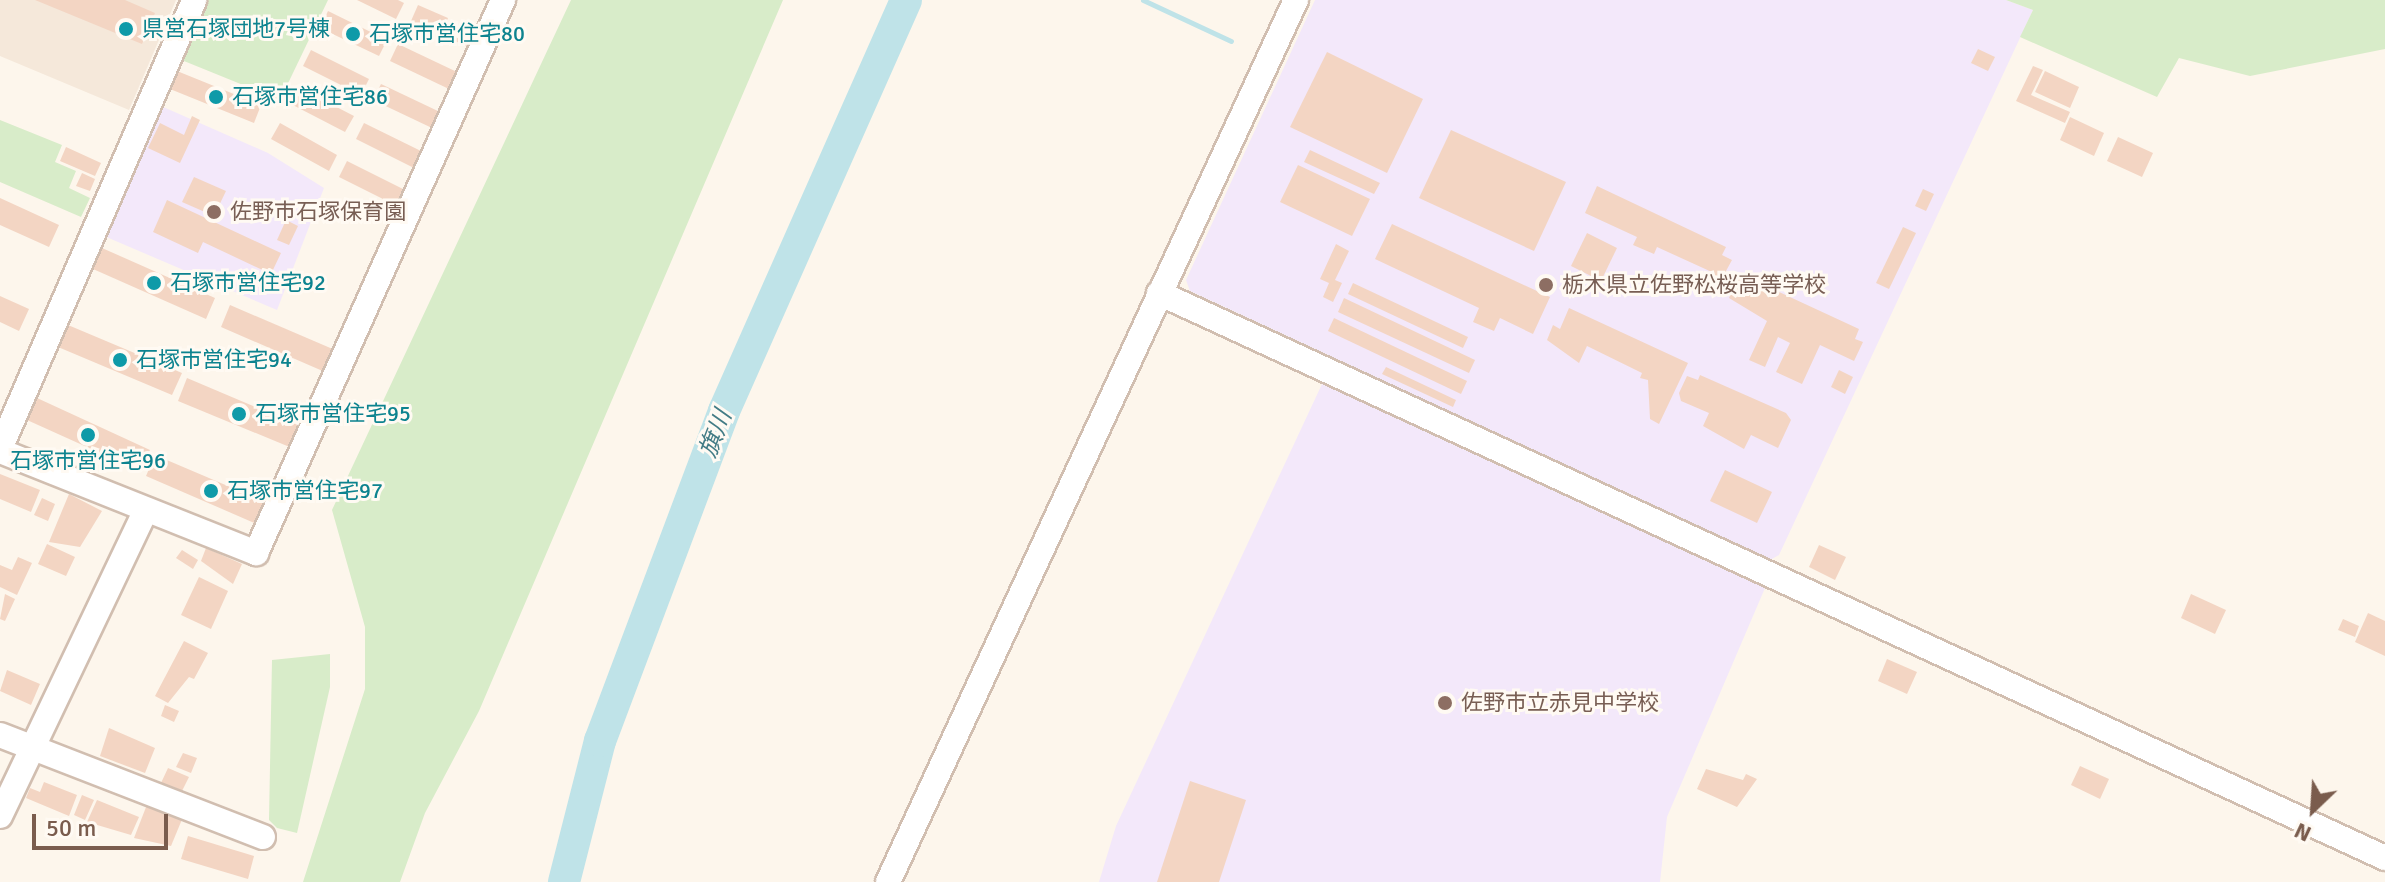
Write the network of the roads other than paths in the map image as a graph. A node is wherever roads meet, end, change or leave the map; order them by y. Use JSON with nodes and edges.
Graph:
{"nodes":[{"id":1,"x":194,"y":0,"type":"edge"},
{"id":2,"x":503,"y":0,"type":"edge"},
{"id":3,"x":1296,"y":0,"type":"edge"},
{"id":4,"x":1159,"y":293,"type":"junction"},
{"id":5,"x":0,"y":450,"type":"edge"},
{"id":6,"x":146,"y":510,"type":"junction"},
{"id":7,"x":0,"y":735,"type":"edge"},
{"id":8,"x":30,"y":747,"type":"junction"},
{"id":9,"x":0,"y":816,"type":"edge"},
{"id":10,"x":263,"y":837,"type":"dead end"},
{"id":11,"x":2385,"y":858,"type":"edge"},
{"id":12,"x":888,"y":882,"type":"edge"}],
"edges":[{"from":1,"to":5,"type":"street"},
{"from":2,"to":6,"type":"street"},
{"from":3,"to":4,"type":"street"},
{"from":4,"to":11,"type":"street"},
{"from":4,"to":12,"type":"street"},
{"from":5,"to":6,"type":"street"},
{"from":6,"to":8,"type":"street"},
{"from":7,"to":8,"type":"street"},
{"from":8,"to":9,"type":"street"},
{"from":8,"to":10,"type":"street"}]}
